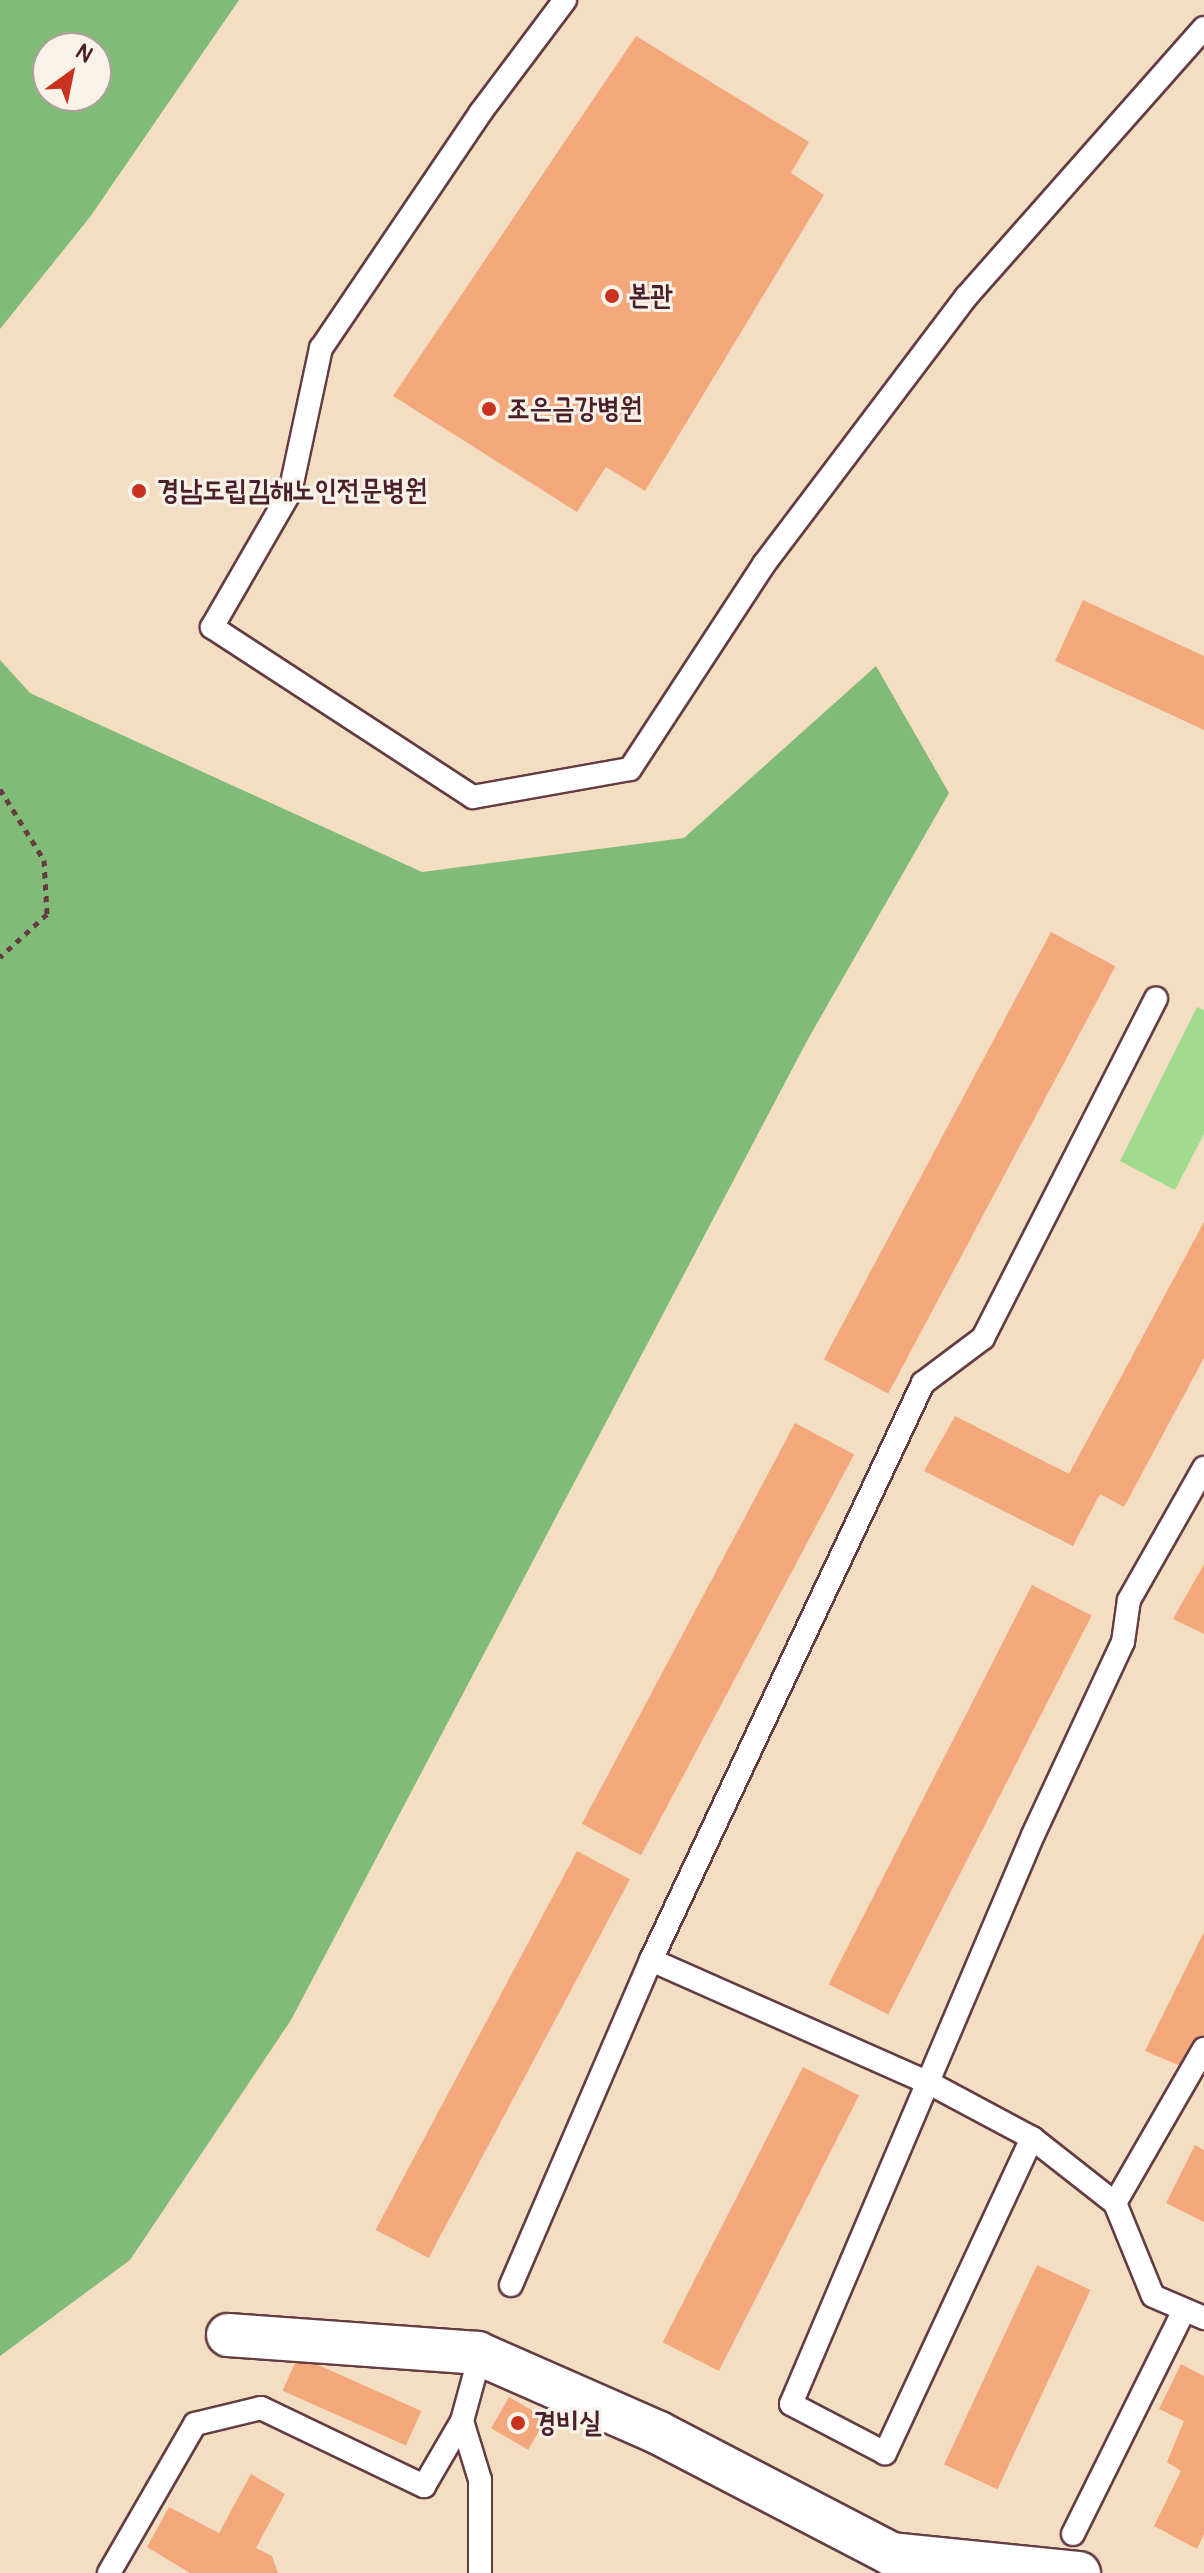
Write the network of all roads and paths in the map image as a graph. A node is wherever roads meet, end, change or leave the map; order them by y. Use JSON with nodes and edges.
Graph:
{"nodes":[{"id":1,"x":565,"y":0,"type":"edge"},
{"id":2,"x":1204,"y":28,"type":"edge"},
{"id":3,"x":0,"y":789,"type":"edge"},
{"id":4,"x":0,"y":957,"type":"edge"},
{"id":5,"x":1156,"y":998,"type":"dead end"},
{"id":6,"x":1204,"y":1468,"type":"edge"},
{"id":7,"x":651,"y":1960,"type":"junction"},
{"id":8,"x":1204,"y":2049,"type":"edge"},
{"id":9,"x":931,"y":2084,"type":"junction"},
{"id":10,"x":1032,"y":2138,"type":"junction"},
{"id":11,"x":1115,"y":2203,"type":"junction"},
{"id":12,"x":511,"y":2285,"type":"dead end"},
{"id":13,"x":1194,"y":2315,"type":"edge"},
{"id":14,"x":228,"y":2335,"type":"dead end"},
{"id":15,"x":480,"y":2355,"type":"junction"},
{"id":16,"x":462,"y":2421,"type":"junction"},
{"id":17,"x":1076,"y":2553,"type":"edge"},
{"id":18,"x":109,"y":2573,"type":"edge"},
{"id":19,"x":480,"y":2573,"type":"edge"}],
"edges":[{"from":1,"to":2,"type":"lane"},
{"from":3,"to":4,"type":"path"},
{"from":5,"to":7,"type":"lane"},
{"from":6,"to":9,"type":"lane"},
{"from":7,"to":9,"type":"lane"},
{"from":7,"to":12,"type":"lane"},
{"from":8,"to":11,"type":"lane"},
{"from":9,"to":10,"type":"lane"},
{"from":9,"to":10,"type":"lane"},
{"from":10,"to":11,"type":"lane"},
{"from":11,"to":13,"type":"lane"},
{"from":13,"to":17,"type":"lane"},
{"from":14,"to":15,"type":"street"},
{"from":15,"to":16,"type":"lane"},
{"from":15,"to":17,"type":"street"},
{"from":16,"to":18,"type":"lane"},
{"from":16,"to":19,"type":"lane"}]}
